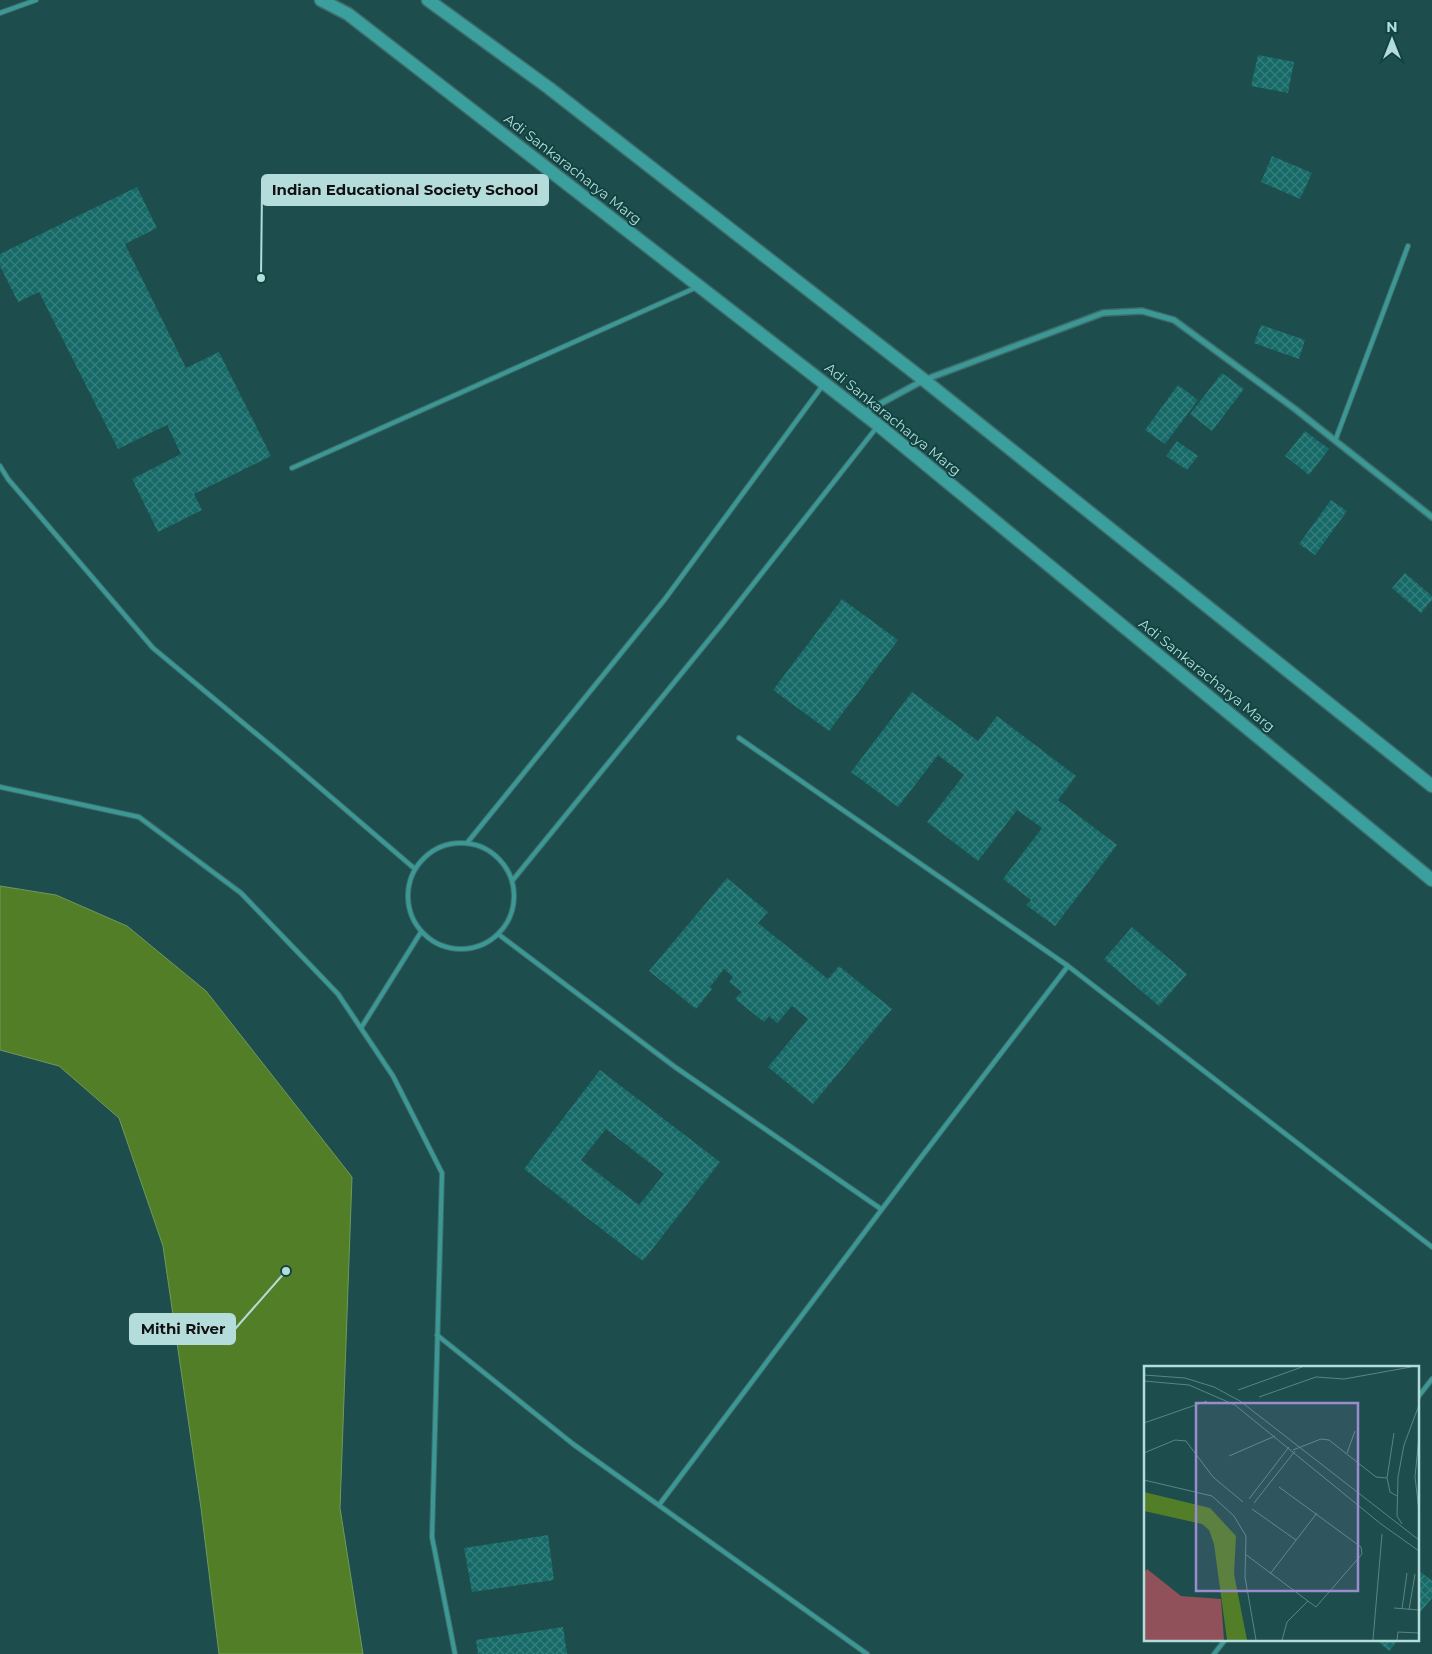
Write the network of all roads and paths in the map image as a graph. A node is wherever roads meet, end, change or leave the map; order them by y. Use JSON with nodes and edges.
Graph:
{"nodes":[{"id":1,"x":36,"y":0,"type":"edge"},
{"id":2,"x":321,"y":0,"type":"edge"},
{"id":3,"x":428,"y":0,"type":"edge"},
{"id":4,"x":0,"y":13,"type":"edge"},
{"id":5,"x":1408,"y":246,"type":"dead end"},
{"id":6,"x":700,"y":286,"type":"junction"},
{"id":7,"x":924,"y":380,"type":"junction"},
{"id":8,"x":825,"y":383,"type":"junction"},
{"id":9,"x":863,"y":413,"type":"junction"},
{"id":10,"x":878,"y":425,"type":"junction"},
{"id":11,"x":1335,"y":441,"type":"junction"},
{"id":12,"x":0,"y":466,"type":"edge"},
{"id":13,"x":292,"y":468,"type":"dead end"},
{"id":14,"x":1432,"y":517,"type":"edge"},
{"id":15,"x":739,"y":738,"type":"dead end"},
{"id":16,"x":1432,"y":786,"type":"edge"},
{"id":17,"x":0,"y":787,"type":"edge"},
{"id":18,"x":467,"y":843,"type":"junction"},
{"id":19,"x":415,"y":869,"type":"junction"},
{"id":20,"x":512,"y":880,"type":"junction"},
{"id":21,"x":1432,"y":880,"type":"edge"},
{"id":22,"x":421,"y":932,"type":"junction"},
{"id":23,"x":498,"y":934,"type":"junction"},
{"id":24,"x":1068,"y":966,"type":"junction"},
{"id":25,"x":360,"y":1028,"type":"junction"},
{"id":26,"x":881,"y":1209,"type":"junction"},
{"id":27,"x":1432,"y":1247,"type":"edge"},
{"id":28,"x":437,"y":1335,"type":"junction"},
{"id":29,"x":1432,"y":1379,"type":"edge"},
{"id":30,"x":1420,"y":1394,"type":"edge"},
{"id":31,"x":659,"y":1505,"type":"junction"},
{"id":32,"x":1223,"y":1642,"type":"edge"},
{"id":33,"x":455,"y":1654,"type":"edge"},
{"id":34,"x":867,"y":1654,"type":"edge"},
{"id":35,"x":1214,"y":1654,"type":"edge"}],
"edges":[{"from":1,"to":4,"type":"lane"},
{"from":2,"to":6,"type":"main road","name":"Adi Sankaracharya Marg"},
{"from":3,"to":7,"type":"main road"},
{"from":5,"to":11,"type":"lane"},
{"from":6,"to":8,"type":"main road","name":"Adi Sankaracharya Marg"},
{"from":6,"to":13,"type":"lane"},
{"from":7,"to":9,"type":"street"},
{"from":7,"to":11,"type":"street"},
{"from":7,"to":16,"type":"main road"},
{"from":8,"to":9,"type":"main road","name":"Adi Sankaracharya Marg"},
{"from":8,"to":18,"type":"lane"},
{"from":9,"to":10,"type":"main road","name":"Adi Sankaracharya Marg"},
{"from":10,"to":20,"type":"lane"},
{"from":10,"to":21,"type":"main road","name":"Adi Sankaracharya Marg"},
{"from":11,"to":14,"type":"street"},
{"from":12,"to":19,"type":"lane"},
{"from":15,"to":24,"type":"lane"},
{"from":17,"to":25,"type":"lane"},
{"from":18,"to":19,"type":"lane"},
{"from":18,"to":20,"type":"lane"},
{"from":19,"to":22,"type":"lane"},
{"from":20,"to":23,"type":"lane"},
{"from":22,"to":23,"type":"lane"},
{"from":22,"to":25,"type":"lane"},
{"from":23,"to":26,"type":"lane"},
{"from":24,"to":26,"type":"lane"},
{"from":24,"to":27,"type":"lane"},
{"from":25,"to":28,"type":"lane"},
{"from":26,"to":31,"type":"lane"},
{"from":28,"to":31,"type":"lane"},
{"from":28,"to":33,"type":"lane"},
{"from":29,"to":30,"type":"lane"},
{"from":31,"to":34,"type":"lane"},
{"from":32,"to":35,"type":"lane"}]}
